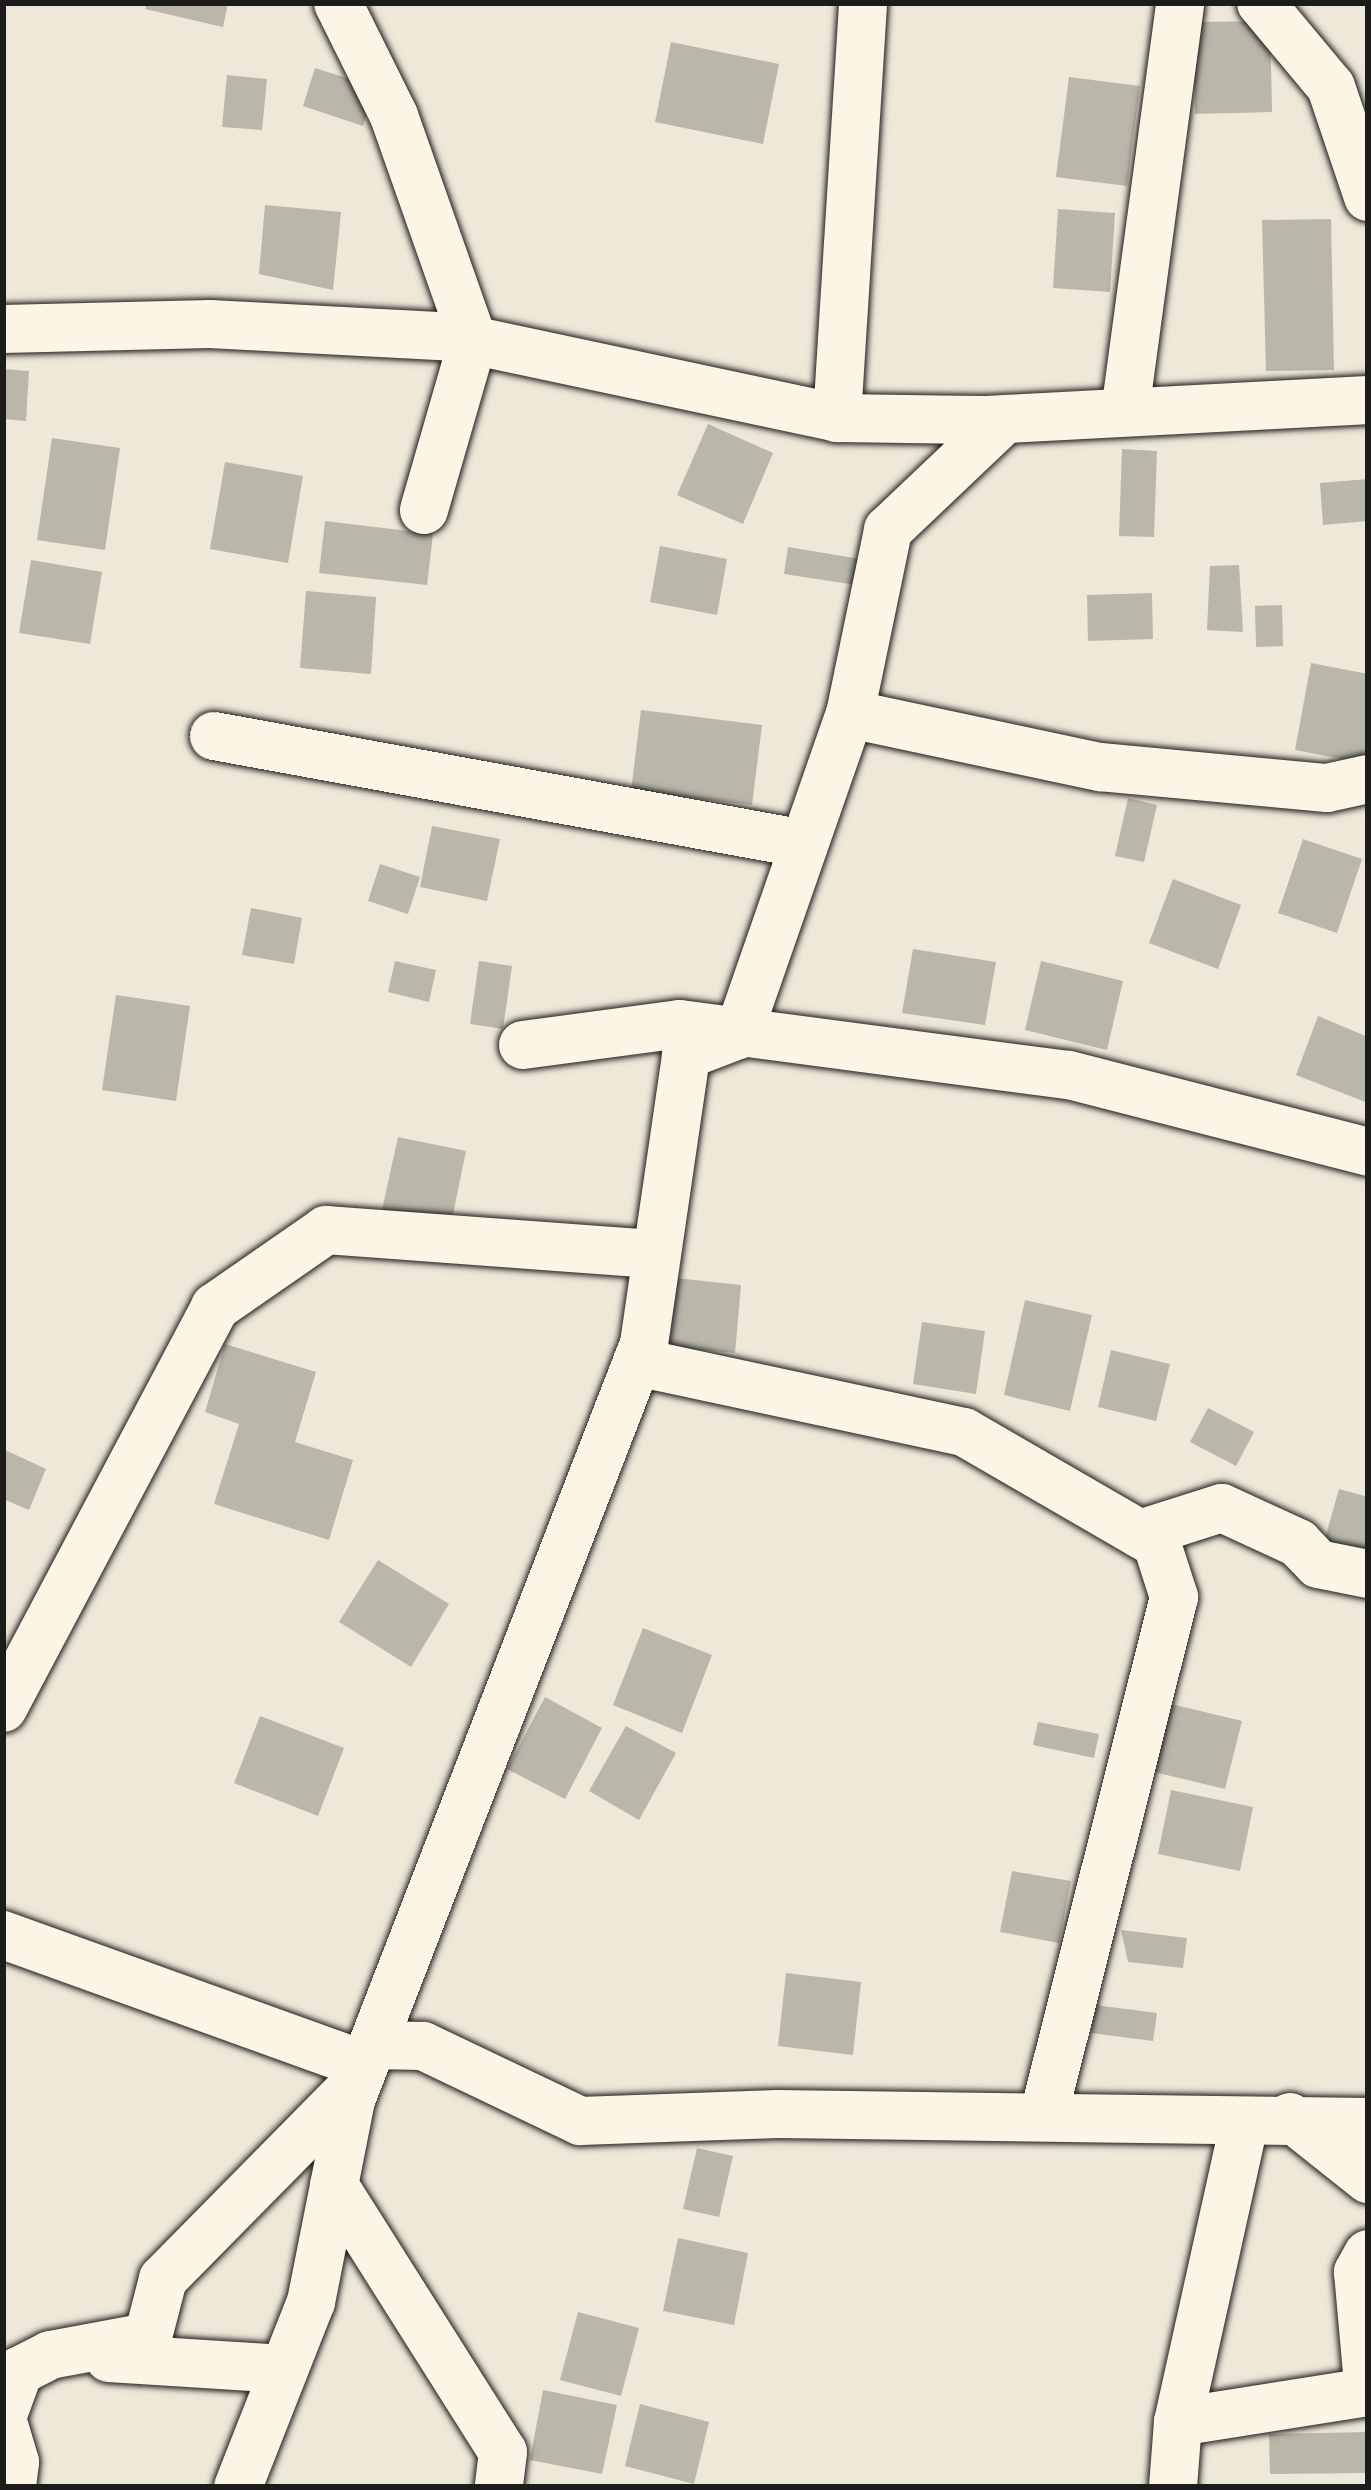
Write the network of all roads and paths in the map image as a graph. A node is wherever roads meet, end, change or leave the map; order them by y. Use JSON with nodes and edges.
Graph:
{"nodes":[{"id":1,"x":338,"y":3,"type":"edge"},
{"id":2,"x":863,"y":3,"type":"edge"},
{"id":3,"x":1180,"y":3,"type":"edge"},
{"id":4,"x":1261,"y":3,"type":"edge"},
{"id":5,"x":1368,"y":197,"type":"edge"},
{"id":6,"x":3,"y":329,"type":"edge"},
{"id":7,"x":472,"y":340,"type":"junction"},
{"id":8,"x":1366,"y":386,"type":"edge"},
{"id":9,"x":1125,"y":412,"type":"junction"},
{"id":10,"x":837,"y":418,"type":"junction"},
{"id":11,"x":1006,"y":419,"type":"junction"},
{"id":12,"x":424,"y":510,"type":"dead end"},
{"id":13,"x":850,"y":714,"type":"junction"},
{"id":14,"x":214,"y":736,"type":"dead end"},
{"id":15,"x":1368,"y":779,"type":"edge"},
{"id":16,"x":804,"y":844,"type":"junction"},
{"id":17,"x":738,"y":1035,"type":"junction"},
{"id":18,"x":523,"y":1045,"type":"dead end"},
{"id":19,"x":1368,"y":1153,"type":"edge"},
{"id":20,"x":656,"y":1254,"type":"junction"},
{"id":21,"x":637,"y":1362,"type":"junction"},
{"id":22,"x":1140,"y":1534,"type":"junction"},
{"id":23,"x":1368,"y":1574,"type":"edge"},
{"id":24,"x":3,"y":1708,"type":"edge"},
{"id":25,"x":3,"y":1935,"type":"edge"},
{"id":26,"x":365,"y":2063,"type":"junction"},
{"id":27,"x":1044,"y":2114,"type":"junction"},
{"id":28,"x":1290,"y":2116,"type":"junction"},
{"id":29,"x":1368,"y":2122,"type":"edge"},
{"id":30,"x":1244,"y":2130,"type":"dead end"},
{"id":31,"x":1368,"y":2179,"type":"edge"},
{"id":32,"x":334,"y":2185,"type":"junction"},
{"id":33,"x":1368,"y":2254,"type":"edge"},
{"id":34,"x":27,"y":2353,"type":"edge"},
{"id":35,"x":284,"y":2369,"type":"junction"},
{"id":36,"x":1368,"y":2388,"type":"edge"},
{"id":37,"x":3,"y":2418,"type":"edge"},
{"id":38,"x":1178,"y":2422,"type":"junction"},
{"id":39,"x":235,"y":2486,"type":"edge"},
{"id":40,"x":12,"y":2487,"type":"edge"},
{"id":41,"x":499,"y":2487,"type":"edge"},
{"id":42,"x":1173,"y":2487,"type":"edge"}],
"edges":[{"from":1,"to":7,"type":"street"},
{"from":2,"to":10,"type":"street"},
{"from":3,"to":9,"type":"street"},
{"from":4,"to":5,"type":"street"},
{"from":6,"to":7,"type":"street"},
{"from":7,"to":10,"type":"street"},
{"from":7,"to":12,"type":"street"},
{"from":8,"to":9,"type":"street"},
{"from":9,"to":11,"type":"street"},
{"from":10,"to":11,"type":"street"},
{"from":11,"to":13,"type":"street"},
{"from":13,"to":15,"type":"street"},
{"from":13,"to":16,"type":"street"},
{"from":14,"to":16,"type":"street"},
{"from":16,"to":17,"type":"street"},
{"from":17,"to":18,"type":"street"},
{"from":17,"to":19,"type":"street"},
{"from":17,"to":20,"type":"street"},
{"from":20,"to":21,"type":"street"},
{"from":20,"to":24,"type":"street"},
{"from":21,"to":22,"type":"street"},
{"from":21,"to":26,"type":"street"},
{"from":22,"to":23,"type":"street"},
{"from":22,"to":27,"type":"street"},
{"from":25,"to":26,"type":"street"},
{"from":26,"to":27,"type":"street"},
{"from":26,"to":32,"type":"street"},
{"from":26,"to":34,"type":"street"},
{"from":27,"to":28,"type":"street"},
{"from":28,"to":29,"type":"street"},
{"from":28,"to":31,"type":"street"},
{"from":30,"to":38,"type":"street"},
{"from":32,"to":35,"type":"street"},
{"from":32,"to":41,"type":"street"},
{"from":33,"to":36,"type":"street"},
{"from":34,"to":35,"type":"street"},
{"from":34,"to":37,"type":"street"},
{"from":35,"to":39,"type":"street"},
{"from":36,"to":38,"type":"street"},
{"from":37,"to":40,"type":"street"},
{"from":38,"to":42,"type":"street"}]}
